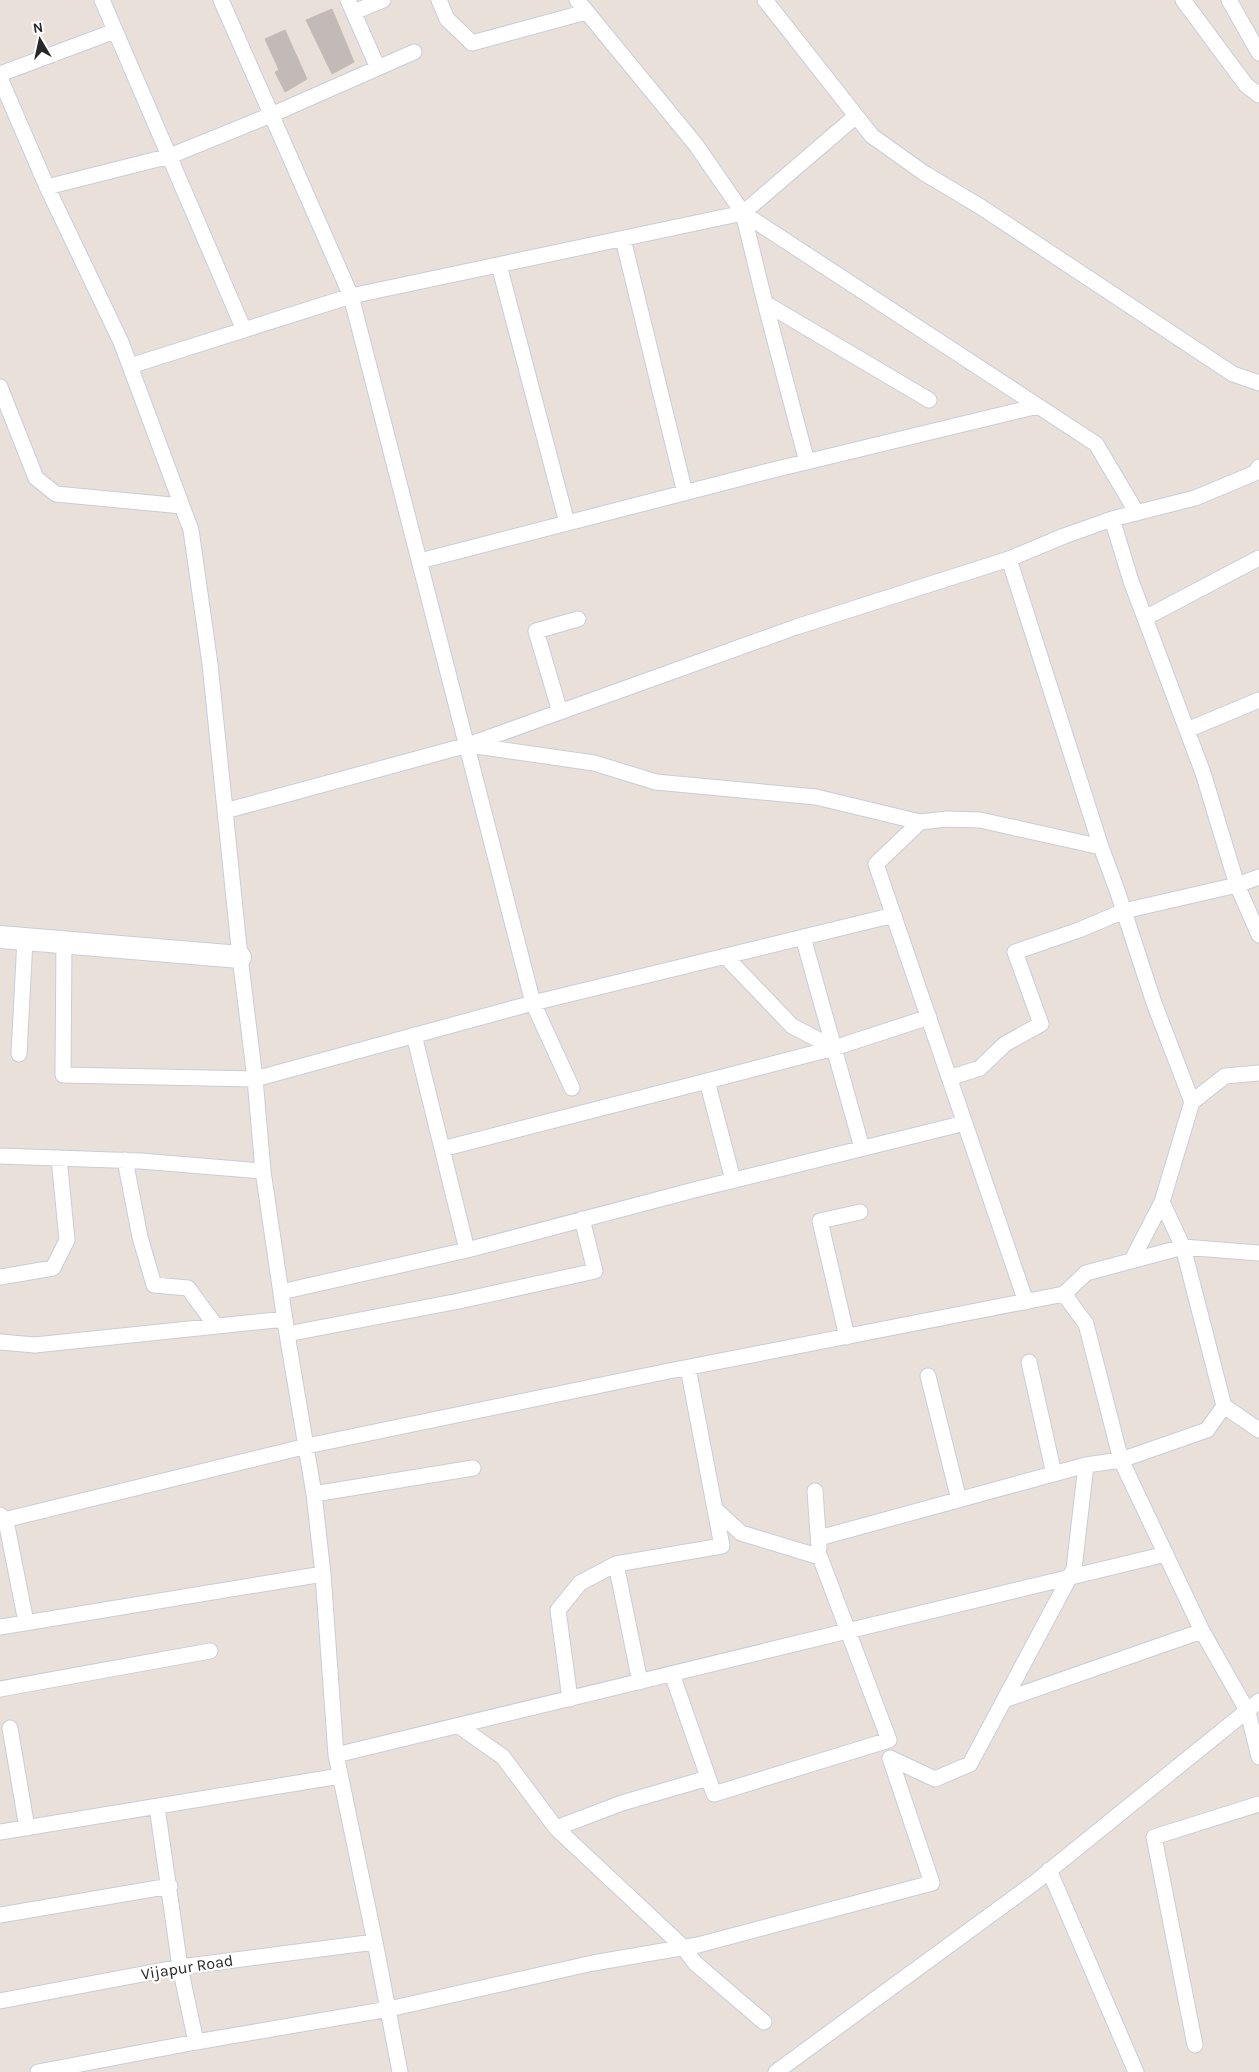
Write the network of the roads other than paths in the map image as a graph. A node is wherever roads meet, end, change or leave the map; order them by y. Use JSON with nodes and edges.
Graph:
{"nodes":[{"id":1,"x":102,"y":0,"type":"edge"},
{"id":2,"x":221,"y":0,"type":"edge"},
{"id":3,"x":383,"y":0,"type":"edge"},
{"id":4,"x":439,"y":0,"type":"edge"},
{"id":5,"x":764,"y":0,"type":"edge"},
{"id":6,"x":1182,"y":0,"type":"edge"},
{"id":7,"x":1228,"y":0,"type":"edge"},
{"id":8,"x":351,"y":6,"type":"edge"},
{"id":9,"x":581,"y":6,"type":"edge"},
{"id":10,"x":115,"y":31,"type":"junction"},
{"id":11,"x":414,"y":52,"type":"dead end"},
{"id":12,"x":1259,"y":53,"type":"edge"},
{"id":13,"x":378,"y":68,"type":"junction"},
{"id":14,"x":0,"y":74,"type":"edge"},
{"id":15,"x":0,"y":78,"type":"edge"},
{"id":16,"x":1253,"y":81,"type":"edge"},
{"id":17,"x":1259,"y":95,"type":"edge"},
{"id":18,"x":271,"y":115,"type":"junction"},
{"id":19,"x":856,"y":116,"type":"junction"},
{"id":20,"x":170,"y":156,"type":"junction"},
{"id":21,"x":47,"y":187,"type":"junction"},
{"id":22,"x":743,"y":213,"type":"junction"},
{"id":23,"x":623,"y":238,"type":"junction"},
{"id":24,"x":499,"y":265,"type":"junction"},
{"id":25,"x":351,"y":296,"type":"junction"},
{"id":26,"x":765,"y":303,"type":"junction"},
{"id":27,"x":244,"y":330,"type":"junction"},
{"id":28,"x":130,"y":366,"type":"junction"},
{"id":29,"x":1259,"y":383,"type":"edge"},
{"id":30,"x":0,"y":387,"type":"edge"},
{"id":31,"x":930,"y":400,"type":"dead end"},
{"id":32,"x":1038,"y":406,"type":"junction"},
{"id":33,"x":808,"y":462,"type":"junction"},
{"id":34,"x":1259,"y":467,"type":"edge"},
{"id":35,"x":685,"y":493,"type":"junction"},
{"id":36,"x":182,"y":506,"type":"junction"},
{"id":37,"x":1137,"y":513,"type":"junction"},
{"id":38,"x":1112,"y":519,"type":"junction"},
{"id":39,"x":567,"y":523,"type":"junction"},
{"id":40,"x":1259,"y":558,"type":"edge"},
{"id":41,"x":1009,"y":559,"type":"junction"},
{"id":42,"x":420,"y":561,"type":"junction"},
{"id":43,"x":1145,"y":618,"type":"junction"},
{"id":44,"x":578,"y":619,"type":"dead end"},
{"id":45,"x":1259,"y":700,"type":"edge"},
{"id":46,"x":560,"y":712,"type":"junction"},
{"id":47,"x":1187,"y":730,"type":"junction"},
{"id":48,"x":468,"y":745,"type":"junction"},
{"id":49,"x":225,"y":811,"type":"junction"},
{"id":50,"x":920,"y":822,"type":"junction"},
{"id":51,"x":1101,"y":847,"type":"junction"},
{"id":52,"x":1259,"y":877,"type":"edge"},
{"id":53,"x":1238,"y":885,"type":"junction"},
{"id":54,"x":1124,"y":911,"type":"junction"},
{"id":55,"x":894,"y":915,"type":"junction"},
{"id":56,"x":1259,"y":935,"type":"edge"},
{"id":57,"x":0,"y":937,"type":"edge"},
{"id":58,"x":803,"y":937,"type":"junction"},
{"id":59,"x":25,"y":939,"type":"junction"},
{"id":60,"x":64,"y":942,"type":"junction"},
{"id":61,"x":725,"y":956,"type":"junction"},
{"id":62,"x":240,"y":957,"type":"junction"},
{"id":63,"x":533,"y":1003,"type":"junction"},
{"id":64,"x":929,"y":1017,"type":"junction"},
{"id":65,"x":414,"y":1035,"type":"junction"},
{"id":66,"x":834,"y":1048,"type":"junction"},
{"id":67,"x":20,"y":1054,"type":"dead end"},
{"id":68,"x":1259,"y":1073,"type":"edge"},
{"id":69,"x":949,"y":1078,"type":"junction"},
{"id":70,"x":255,"y":1079,"type":"junction"},
{"id":71,"x":707,"y":1081,"type":"junction"},
{"id":72,"x":572,"y":1088,"type":"dead end"},
{"id":73,"x":1192,"y":1102,"type":"junction"},
{"id":74,"x":965,"y":1123,"type":"junction"},
{"id":75,"x":862,"y":1148,"type":"junction"},
{"id":76,"x":442,"y":1149,"type":"junction"},
{"id":77,"x":0,"y":1156,"type":"edge"},
{"id":78,"x":59,"y":1158,"type":"junction"},
{"id":79,"x":126,"y":1160,"type":"junction"},
{"id":80,"x":263,"y":1172,"type":"junction"},
{"id":81,"x":733,"y":1180,"type":"junction"},
{"id":82,"x":1162,"y":1202,"type":"junction"},
{"id":83,"x":860,"y":1212,"type":"dead end"},
{"id":84,"x":582,"y":1219,"type":"junction"},
{"id":85,"x":1183,"y":1247,"type":"junction"},
{"id":86,"x":467,"y":1250,"type":"junction"},
{"id":87,"x":1259,"y":1253,"type":"edge"},
{"id":88,"x":1132,"y":1260,"type":"junction"},
{"id":89,"x":0,"y":1276,"type":"edge"},
{"id":90,"x":282,"y":1292,"type":"junction"},
{"id":91,"x":1064,"y":1294,"type":"junction"},
{"id":92,"x":1026,"y":1302,"type":"junction"},
{"id":93,"x":216,"y":1326,"type":"junction"},
{"id":94,"x":286,"y":1326,"type":"junction"},
{"id":95,"x":847,"y":1337,"type":"junction"},
{"id":96,"x":0,"y":1342,"type":"edge"},
{"id":97,"x":1029,"y":1362,"type":"dead end"},
{"id":98,"x":688,"y":1368,"type":"junction"},
{"id":99,"x":928,"y":1376,"type":"dead end"},
{"id":100,"x":1224,"y":1406,"type":"junction"},
{"id":101,"x":1259,"y":1430,"type":"edge"},
{"id":102,"x":307,"y":1446,"type":"junction"},
{"id":103,"x":1121,"y":1460,"type":"junction"},
{"id":104,"x":1086,"y":1465,"type":"junction"},
{"id":105,"x":473,"y":1468,"type":"dead end"},
{"id":106,"x":1054,"y":1474,"type":"junction"},
{"id":107,"x":815,"y":1492,"type":"dead end"},
{"id":108,"x":314,"y":1494,"type":"junction"},
{"id":109,"x":959,"y":1500,"type":"junction"},
{"id":110,"x":714,"y":1509,"type":"junction"},
{"id":111,"x":2,"y":1519,"type":"edge"},
{"id":112,"x":818,"y":1538,"type":"junction"},
{"id":113,"x":1166,"y":1554,"type":"junction"},
{"id":114,"x":820,"y":1557,"type":"junction"},
{"id":115,"x":616,"y":1564,"type":"junction"},
{"id":116,"x":323,"y":1574,"type":"junction"},
{"id":117,"x":1069,"y":1579,"type":"junction"},
{"id":118,"x":26,"y":1622,"type":"junction"},
{"id":119,"x":0,"y":1627,"type":"edge"},
{"id":120,"x":1202,"y":1630,"type":"junction"},
{"id":121,"x":847,"y":1632,"type":"junction"},
{"id":122,"x":210,"y":1651,"type":"dead end"},
{"id":123,"x":672,"y":1674,"type":"junction"},
{"id":124,"x":640,"y":1682,"type":"junction"},
{"id":125,"x":0,"y":1689,"type":"edge"},
{"id":126,"x":570,"y":1699,"type":"junction"},
{"id":127,"x":1004,"y":1700,"type":"junction"},
{"id":128,"x":1253,"y":1707,"type":"edge"},
{"id":129,"x":458,"y":1726,"type":"junction"},
{"id":130,"x":10,"y":1728,"type":"dead end"},
{"id":131,"x":336,"y":1755,"type":"junction"},
{"id":132,"x":1259,"y":1758,"type":"edge"},
{"id":133,"x":340,"y":1776,"type":"junction"},
{"id":134,"x":708,"y":1778,"type":"junction"},
{"id":135,"x":1259,"y":1804,"type":"edge"},
{"id":136,"x":157,"y":1807,"type":"junction"},
{"id":137,"x":27,"y":1828,"type":"junction"},
{"id":138,"x":556,"y":1828,"type":"junction"},
{"id":139,"x":0,"y":1832,"type":"edge"},
{"id":140,"x":1050,"y":1870,"type":"junction"},
{"id":141,"x":170,"y":1886,"type":"junction"},
{"id":142,"x":0,"y":1915,"type":"edge"},
{"id":143,"x":375,"y":1942,"type":"junction"},
{"id":144,"x":683,"y":1948,"type":"junction"},
{"id":145,"x":180,"y":1967,"type":"junction"},
{"id":146,"x":0,"y":2001,"type":"edge"},
{"id":147,"x":389,"y":2009,"type":"junction"},
{"id":148,"x":764,"y":2022,"type":"dead end"},
{"id":149,"x":196,"y":2042,"type":"junction"},
{"id":150,"x":1195,"y":2045,"type":"dead end"},
{"id":151,"x":38,"y":2072,"type":"edge"},
{"id":152,"x":400,"y":2072,"type":"edge"},
{"id":153,"x":776,"y":2072,"type":"edge"},
{"id":154,"x":1136,"y":2072,"type":"edge"}],
"edges":[{"from":1,"to":10,"type":"street"},
{"from":2,"to":18,"type":"street"},
{"from":3,"to":8,"type":"street"},
{"from":4,"to":9,"type":"street"},
{"from":5,"to":19,"type":"street"},
{"from":6,"to":16,"type":"street"},
{"from":7,"to":12,"type":"street"},
{"from":8,"to":13,"type":"street"},
{"from":9,"to":22,"type":"street"},
{"from":10,"to":14,"type":"street"},
{"from":10,"to":20,"type":"street"},
{"from":11,"to":13,"type":"street"},
{"from":13,"to":18,"type":"street"},
{"from":15,"to":21,"type":"street"},
{"from":16,"to":17,"type":"street"},
{"from":18,"to":20,"type":"street"},
{"from":18,"to":25,"type":"street"},
{"from":19,"to":22,"type":"street"},
{"from":19,"to":29,"type":"street"},
{"from":20,"to":21,"type":"street"},
{"from":20,"to":27,"type":"street"},
{"from":21,"to":28,"type":"street"},
{"from":22,"to":23,"type":"street"},
{"from":22,"to":26,"type":"street"},
{"from":22,"to":32,"type":"street"},
{"from":23,"to":24,"type":"street"},
{"from":23,"to":35,"type":"street"},
{"from":24,"to":25,"type":"street"},
{"from":24,"to":39,"type":"street"},
{"from":25,"to":27,"type":"street"},
{"from":25,"to":42,"type":"street"},
{"from":26,"to":31,"type":"street"},
{"from":26,"to":33,"type":"street"},
{"from":27,"to":28,"type":"street"},
{"from":28,"to":36,"type":"street"},
{"from":30,"to":36,"type":"street"},
{"from":32,"to":33,"type":"street"},
{"from":32,"to":37,"type":"street"},
{"from":33,"to":35,"type":"street"},
{"from":34,"to":37,"type":"street"},
{"from":35,"to":39,"type":"street"},
{"from":36,"to":49,"type":"street"},
{"from":37,"to":38,"type":"street"},
{"from":38,"to":41,"type":"street"},
{"from":38,"to":43,"type":"street"},
{"from":39,"to":42,"type":"street"},
{"from":40,"to":43,"type":"street"},
{"from":41,"to":46,"type":"street"},
{"from":41,"to":51,"type":"street"},
{"from":42,"to":48,"type":"street"},
{"from":43,"to":47,"type":"street"},
{"from":44,"to":46,"type":"street"},
{"from":45,"to":47,"type":"street"},
{"from":46,"to":48,"type":"street"},
{"from":47,"to":53,"type":"street"},
{"from":48,"to":49,"type":"street"},
{"from":48,"to":50,"type":"street"},
{"from":48,"to":63,"type":"street"},
{"from":49,"to":62,"type":"street"},
{"from":50,"to":51,"type":"street"},
{"from":50,"to":55,"type":"street"},
{"from":51,"to":54,"type":"street"},
{"from":52,"to":53,"type":"street"},
{"from":53,"to":54,"type":"street"},
{"from":53,"to":56,"type":"street"},
{"from":54,"to":69,"type":"street"},
{"from":54,"to":73,"type":"street"},
{"from":55,"to":58,"type":"street"},
{"from":55,"to":64,"type":"street"},
{"from":57,"to":59,"type":"street"},
{"from":58,"to":61,"type":"street"},
{"from":58,"to":66,"type":"street"},
{"from":59,"to":60,"type":"street"},
{"from":59,"to":67,"type":"street"},
{"from":60,"to":62,"type":"street"},
{"from":60,"to":70,"type":"street"},
{"from":61,"to":63,"type":"street"},
{"from":61,"to":66,"type":"street"},
{"from":62,"to":70,"type":"street"},
{"from":63,"to":65,"type":"street"},
{"from":63,"to":72,"type":"street"},
{"from":64,"to":66,"type":"street"},
{"from":64,"to":69,"type":"street"},
{"from":65,"to":70,"type":"street"},
{"from":65,"to":76,"type":"street"},
{"from":66,"to":71,"type":"street"},
{"from":66,"to":75,"type":"street"},
{"from":68,"to":73,"type":"street"},
{"from":69,"to":74,"type":"street"},
{"from":70,"to":80,"type":"street"},
{"from":71,"to":76,"type":"street"},
{"from":71,"to":81,"type":"street"},
{"from":73,"to":82,"type":"street"},
{"from":74,"to":75,"type":"street"},
{"from":74,"to":92,"type":"street"},
{"from":75,"to":81,"type":"street"},
{"from":76,"to":86,"type":"street"},
{"from":77,"to":78,"type":"street"},
{"from":78,"to":79,"type":"street"},
{"from":78,"to":89,"type":"street"},
{"from":79,"to":80,"type":"street"},
{"from":79,"to":93,"type":"street"},
{"from":80,"to":90,"type":"street"},
{"from":81,"to":84,"type":"street"},
{"from":82,"to":85,"type":"street"},
{"from":82,"to":88,"type":"street"},
{"from":83,"to":95,"type":"street"},
{"from":84,"to":86,"type":"street"},
{"from":84,"to":94,"type":"street"},
{"from":85,"to":87,"type":"street"},
{"from":85,"to":88,"type":"street"},
{"from":85,"to":100,"type":"street"},
{"from":86,"to":90,"type":"street"},
{"from":88,"to":91,"type":"street"},
{"from":90,"to":94,"type":"street"},
{"from":91,"to":92,"type":"street"},
{"from":91,"to":103,"type":"street"},
{"from":92,"to":95,"type":"street"},
{"from":93,"to":94,"type":"street"},
{"from":93,"to":96,"type":"street"},
{"from":94,"to":102,"type":"street"},
{"from":95,"to":98,"type":"street"},
{"from":97,"to":106,"type":"street"},
{"from":98,"to":102,"type":"street"},
{"from":98,"to":110,"type":"street"},
{"from":99,"to":109,"type":"street"},
{"from":100,"to":101,"type":"street"},
{"from":100,"to":103,"type":"street"},
{"from":102,"to":108,"type":"street"},
{"from":102,"to":111,"type":"street"},
{"from":103,"to":104,"type":"street"},
{"from":103,"to":113,"type":"street"},
{"from":104,"to":106,"type":"street"},
{"from":104,"to":117,"type":"street"},
{"from":105,"to":108,"type":"street"},
{"from":106,"to":109,"type":"street"},
{"from":107,"to":112,"type":"street"},
{"from":108,"to":116,"type":"street"},
{"from":109,"to":112,"type":"street"},
{"from":110,"to":114,"type":"street"},
{"from":110,"to":115,"type":"street"},
{"from":111,"to":118,"type":"street"},
{"from":112,"to":114,"type":"street"},
{"from":113,"to":117,"type":"street"},
{"from":113,"to":120,"type":"street"},
{"from":114,"to":121,"type":"street"},
{"from":115,"to":124,"type":"street"},
{"from":115,"to":126,"type":"street"},
{"from":116,"to":118,"type":"street"},
{"from":116,"to":131,"type":"street"},
{"from":117,"to":121,"type":"street"},
{"from":117,"to":127,"type":"street"},
{"from":118,"to":119,"type":"street"},
{"from":120,"to":127,"type":"street"},
{"from":120,"to":128,"type":"street"},
{"from":121,"to":123,"type":"street"},
{"from":121,"to":134,"type":"street"},
{"from":122,"to":125,"type":"street"},
{"from":123,"to":124,"type":"street"},
{"from":123,"to":134,"type":"street"},
{"from":124,"to":126,"type":"street"},
{"from":126,"to":129,"type":"street"},
{"from":127,"to":144,"type":"street"},
{"from":128,"to":132,"type":"street"},
{"from":128,"to":140,"type":"street"},
{"from":129,"to":131,"type":"street"},
{"from":129,"to":138,"type":"street"},
{"from":130,"to":137,"type":"street"},
{"from":131,"to":133,"type":"street"},
{"from":133,"to":136,"type":"street"},
{"from":133,"to":143,"type":"street"},
{"from":134,"to":138,"type":"street"},
{"from":135,"to":150,"type":"street"},
{"from":136,"to":137,"type":"street"},
{"from":136,"to":141,"type":"street"},
{"from":137,"to":139,"type":"street"},
{"from":138,"to":144,"type":"street"},
{"from":140,"to":153,"type":"street"},
{"from":140,"to":154,"type":"street"},
{"from":141,"to":142,"type":"street"},
{"from":141,"to":145,"type":"street"},
{"from":143,"to":145,"type":"street","name":"Vijapur Road"},
{"from":143,"to":147,"type":"street"},
{"from":144,"to":147,"type":"street"},
{"from":144,"to":148,"type":"street"},
{"from":145,"to":146,"type":"street","name":"Vijapur Road"},
{"from":145,"to":149,"type":"street"},
{"from":147,"to":149,"type":"street"},
{"from":147,"to":152,"type":"street"},
{"from":149,"to":151,"type":"street"}]}
